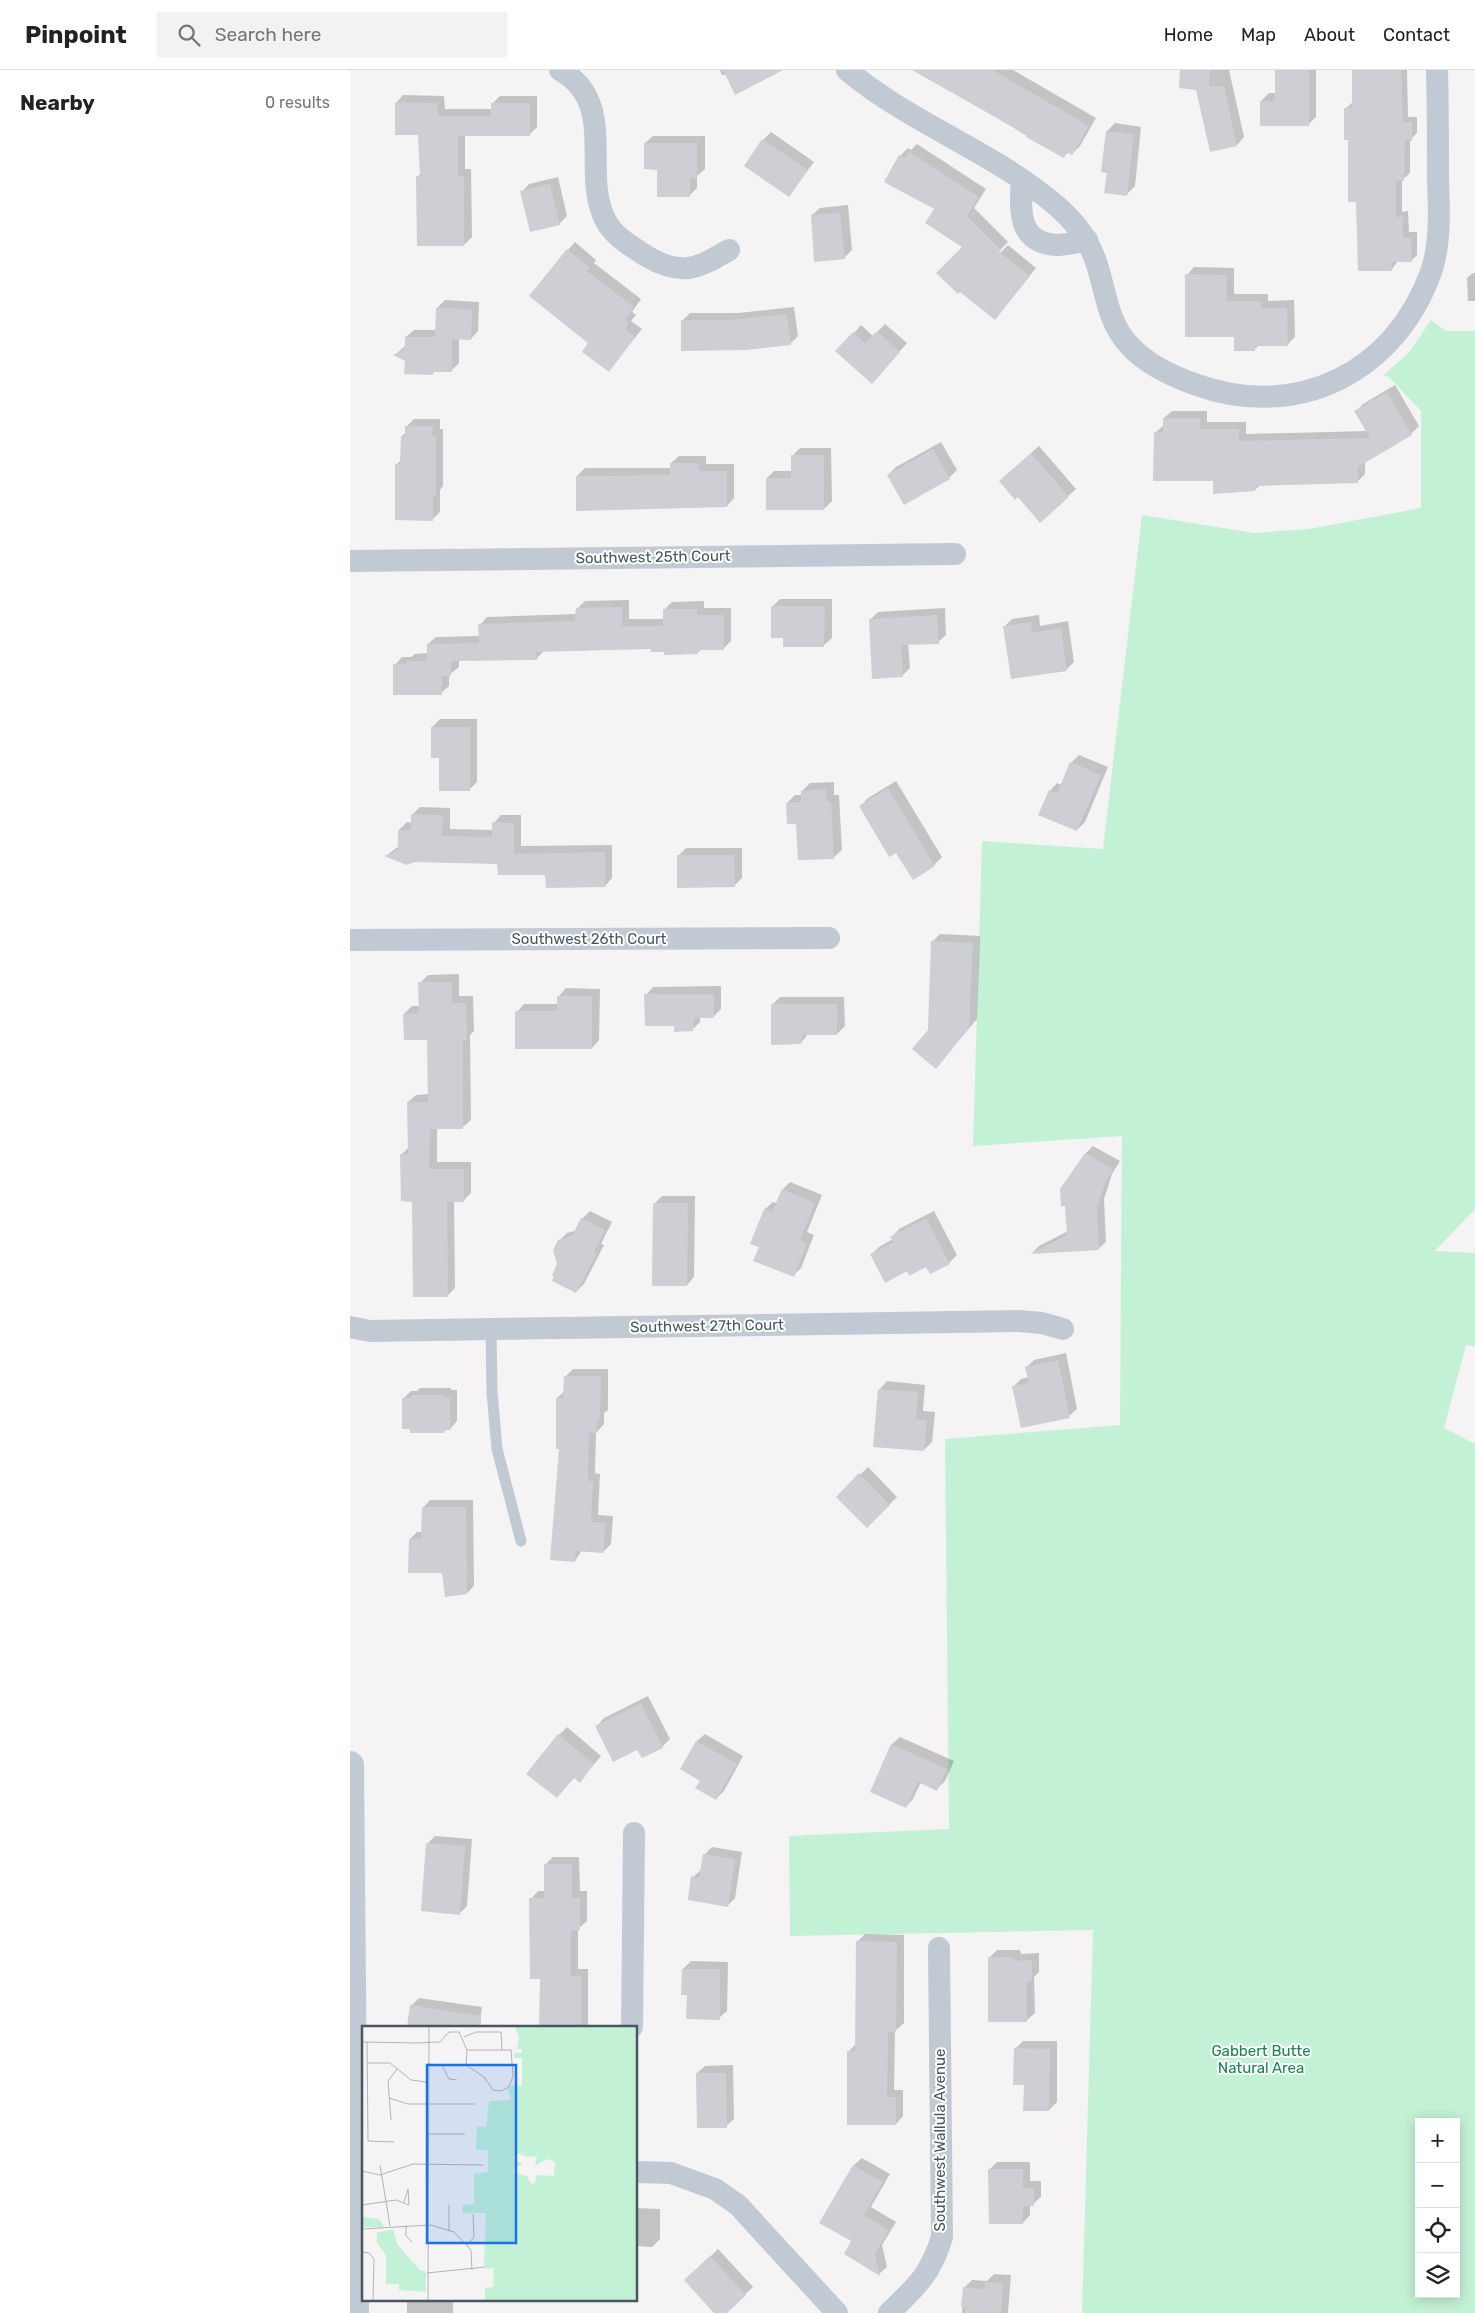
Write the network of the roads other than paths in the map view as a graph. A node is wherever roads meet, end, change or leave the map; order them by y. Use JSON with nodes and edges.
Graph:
{"nodes":[{"id":1,"x":560,"y":70,"type":"edge"},
{"id":2,"x":847,"y":70,"type":"edge"},
{"id":3,"x":1437,"y":70,"type":"edge"},
{"id":4,"x":1022,"y":180,"type":"junction"},
{"id":5,"x":1087,"y":240,"type":"junction"},
{"id":6,"x":729,"y":250,"type":"dead end"},
{"id":7,"x":955,"y":554,"type":"dead end"},
{"id":8,"x":350,"y":561,"type":"edge"},
{"id":9,"x":829,"y":938,"type":"dead end"},
{"id":10,"x":350,"y":940,"type":"edge"},
{"id":11,"x":350,"y":1327,"type":"edge"},
{"id":12,"x":491,"y":1329,"type":"junction"},
{"id":13,"x":1063,"y":1329,"type":"dead end"},
{"id":14,"x":521,"y":1541,"type":"dead end"},
{"id":15,"x":350,"y":1765,"type":"edge"},
{"id":16,"x":634,"y":1833,"type":"dead end"},
{"id":17,"x":939,"y":1948,"type":"dead end"},
{"id":18,"x":632,"y":2026,"type":"edge"},
{"id":19,"x":356,"y":2091,"type":"edge"},
{"id":20,"x":638,"y":2172,"type":"edge"},
{"id":21,"x":355,"y":2313,"type":"edge"},
{"id":22,"x":837,"y":2313,"type":"edge"},
{"id":23,"x":889,"y":2313,"type":"edge"}],
"edges":[{"from":1,"to":6,"type":"street"},
{"from":2,"to":4,"type":"street"},
{"from":3,"to":5,"type":"street"},
{"from":4,"to":5,"type":"street"},
{"from":4,"to":5,"type":"street"},
{"from":7,"to":8,"type":"street","name":"Southwest 25th Court"},
{"from":9,"to":10,"type":"street","name":"Southwest 26th Court"},
{"from":11,"to":12,"type":"street","name":"Southwest 27th Court"},
{"from":12,"to":13,"type":"street","name":"Southwest 27th Court"},
{"from":12,"to":14,"type":"lane"},
{"from":15,"to":19,"type":"main road"},
{"from":16,"to":18,"type":"street"},
{"from":17,"to":23,"type":"street","name":"Southwest Wallula Avenue"},
{"from":19,"to":21,"type":"main road"},
{"from":20,"to":22,"type":"street"}]}
